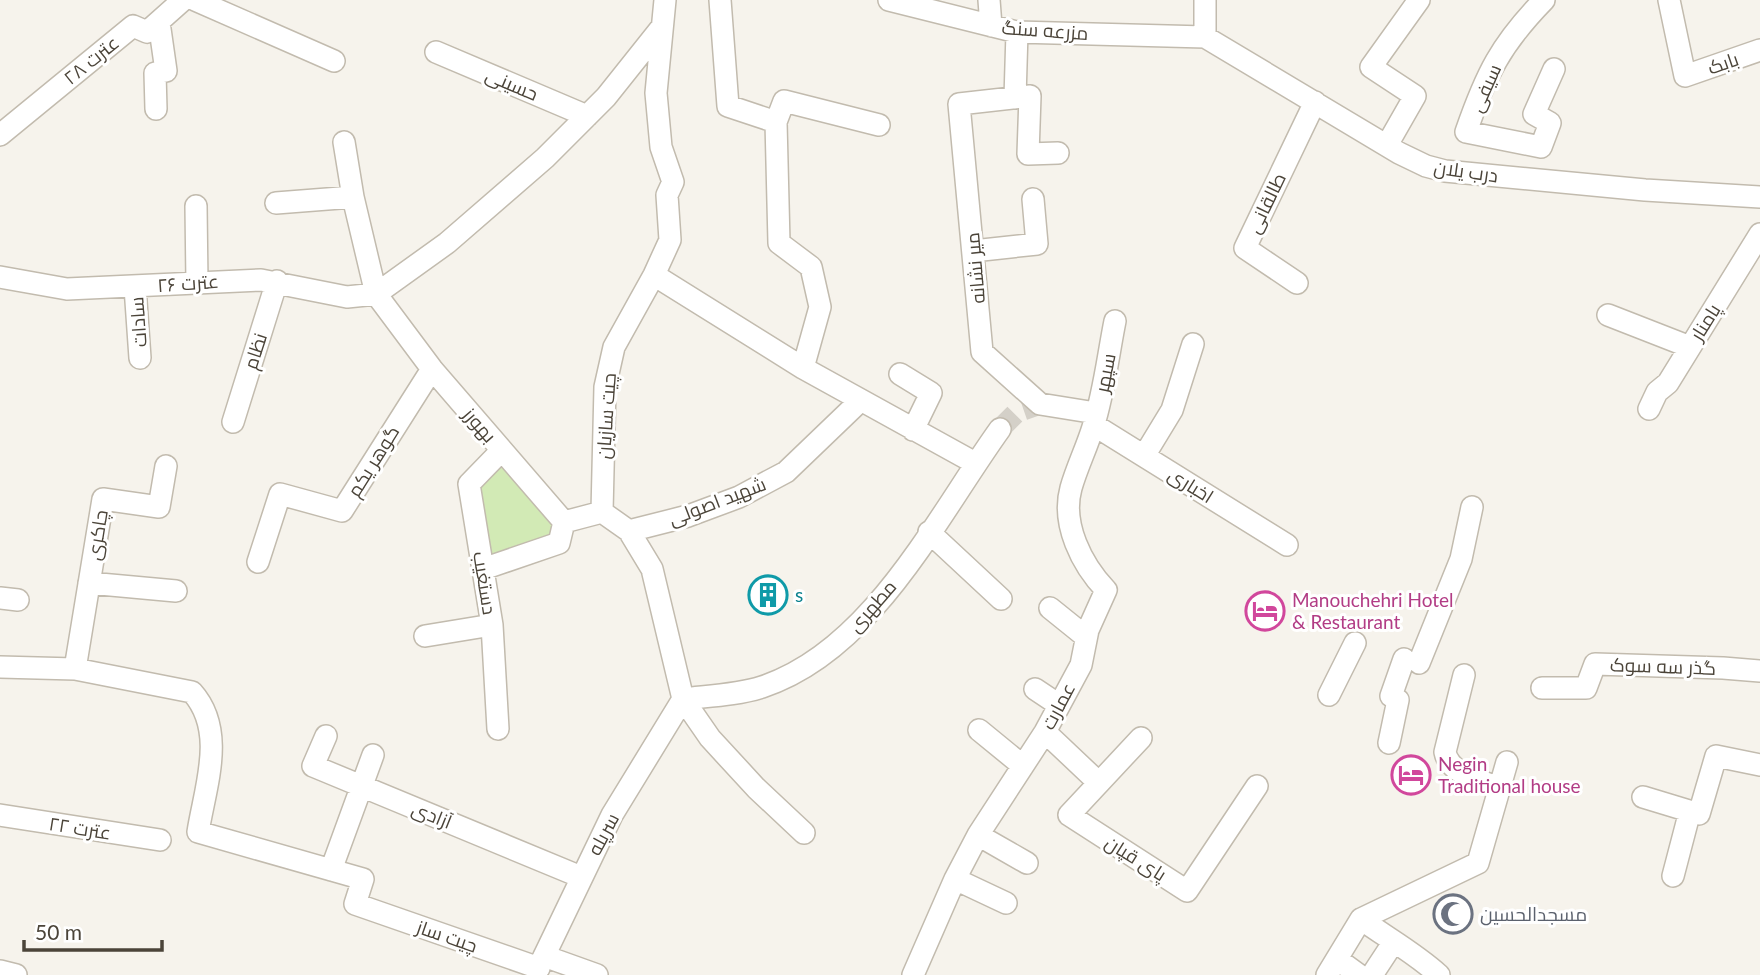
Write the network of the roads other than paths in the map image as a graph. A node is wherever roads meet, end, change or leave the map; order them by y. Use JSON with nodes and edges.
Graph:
{"nodes":[{"id":1,"x":183,"y":0,"type":"edge"},
{"id":2,"x":195,"y":0,"type":"edge"},
{"id":3,"x":666,"y":0,"type":"edge"},
{"id":4,"x":720,"y":0,"type":"edge"},
{"id":5,"x":889,"y":0,"type":"edge"},
{"id":6,"x":989,"y":0,"type":"edge"},
{"id":7,"x":1205,"y":0,"type":"edge"},
{"id":8,"x":1419,"y":0,"type":"edge"},
{"id":9,"x":1669,"y":0,"type":"edge"},
{"id":10,"x":1534,"y":3,"type":"edge"},
{"id":11,"x":159,"y":22,"type":"junction"},
{"id":12,"x":991,"y":26,"type":"junction"},
{"id":13,"x":661,"y":28,"type":"junction"},
{"id":14,"x":1017,"y":32,"type":"junction"},
{"id":15,"x":1205,"y":37,"type":"junction"},
{"id":16,"x":1760,"y":50,"type":"edge"},
{"id":17,"x":436,"y":52,"type":"dead end"},
{"id":18,"x":334,"y":61,"type":"dead end"},
{"id":19,"x":1554,"y":69,"type":"dead end"},
{"id":20,"x":1022,"y":97,"type":"junction"},
{"id":21,"x":1315,"y":102,"type":"junction"},
{"id":22,"x":156,"y":109,"type":"dead end"},
{"id":23,"x":587,"y":116,"type":"junction"},
{"id":24,"x":776,"y":122,"type":"junction"},
{"id":25,"x":879,"y":125,"type":"dead end"},
{"id":26,"x":0,"y":135,"type":"edge"},
{"id":27,"x":1510,"y":140,"type":"junction"},
{"id":28,"x":344,"y":142,"type":"dead end"},
{"id":29,"x":1387,"y":145,"type":"junction"},
{"id":30,"x":1058,"y":153,"type":"dead end"},
{"id":31,"x":1506,"y":177,"type":"junction"},
{"id":32,"x":353,"y":197,"type":"junction"},
{"id":33,"x":1760,"y":197,"type":"edge"},
{"id":34,"x":1032,"y":199,"type":"dead end"},
{"id":35,"x":276,"y":203,"type":"dead end"},
{"id":36,"x":196,"y":206,"type":"dead end"},
{"id":37,"x":1760,"y":234,"type":"edge"},
{"id":38,"x":973,"y":251,"type":"junction"},
{"id":39,"x":654,"y":275,"type":"junction"},
{"id":40,"x":0,"y":278,"type":"edge"},
{"id":41,"x":277,"y":281,"type":"junction"},
{"id":42,"x":197,"y":282,"type":"junction"},
{"id":43,"x":1297,"y":283,"type":"dead end"},
{"id":44,"x":135,"y":286,"type":"junction"},
{"id":45,"x":376,"y":294,"type":"junction"},
{"id":46,"x":1608,"y":315,"type":"dead end"},
{"id":47,"x":1115,"y":321,"type":"dead end"},
{"id":48,"x":1193,"y":344,"type":"dead end"},
{"id":49,"x":1690,"y":348,"type":"junction"},
{"id":50,"x":140,"y":358,"type":"dead end"},
{"id":51,"x":803,"y":368,"type":"junction"},
{"id":52,"x":432,"y":369,"type":"junction"},
{"id":53,"x":900,"y":374,"type":"dead end"},
{"id":54,"x":860,"y":401,"type":"junction"},
{"id":55,"x":1648,"y":409,"type":"dead end"},
{"id":56,"x":1095,"y":419,"type":"junction"},
{"id":57,"x":233,"y":422,"type":"dead end"},
{"id":58,"x":1000,"y":429,"type":"tunnel mouth"},
{"id":59,"x":913,"y":430,"type":"junction"},
{"id":60,"x":502,"y":450,"type":"junction"},
{"id":61,"x":1144,"y":456,"type":"junction"},
{"id":62,"x":975,"y":463,"type":"junction"},
{"id":63,"x":166,"y":466,"type":"dead end"},
{"id":64,"x":1472,"y":506,"type":"dead end"},
{"id":65,"x":602,"y":512,"type":"junction"},
{"id":66,"x":565,"y":522,"type":"junction"},
{"id":67,"x":629,"y":531,"type":"junction"},
{"id":68,"x":929,"y":532,"type":"junction"},
{"id":69,"x":1287,"y":545,"type":"dead end"},
{"id":70,"x":258,"y":562,"type":"dead end"},
{"id":71,"x":483,"y":569,"type":"junction"},
{"id":72,"x":89,"y":583,"type":"junction"},
{"id":73,"x":176,"y":591,"type":"dead end"},
{"id":74,"x":1001,"y":599,"type":"dead end"},
{"id":75,"x":1050,"y":608,"type":"dead end"},
{"id":76,"x":492,"y":625,"type":"junction"},
{"id":77,"x":425,"y":636,"type":"dead end"},
{"id":78,"x":1086,"y":637,"type":"junction"},
{"id":79,"x":1355,"y":643,"type":"dead end"},
{"id":80,"x":0,"y":667,"type":"edge"},
{"id":81,"x":75,"y":669,"type":"junction"},
{"id":82,"x":1760,"y":671,"type":"edge"},
{"id":83,"x":1464,"y":675,"type":"dead end"},
{"id":84,"x":1542,"y":688,"type":"dead end"},
{"id":85,"x":1035,"y":689,"type":"dead end"},
{"id":86,"x":1329,"y":695,"type":"dead end"},
{"id":87,"x":683,"y":699,"type":"junction"},
{"id":88,"x":1059,"y":705,"type":"junction"},
{"id":89,"x":498,"y":729,"type":"dead end"},
{"id":90,"x":979,"y":730,"type":"dead end"},
{"id":91,"x":1045,"y":732,"type":"junction"},
{"id":92,"x":326,"y":736,"type":"dead end"},
{"id":93,"x":1141,"y":738,"type":"dead end"},
{"id":94,"x":1389,"y":744,"type":"dead end"},
{"id":95,"x":373,"y":755,"type":"dead end"},
{"id":96,"x":1507,"y":762,"type":"dead end"},
{"id":97,"x":1760,"y":765,"type":"edge"},
{"id":98,"x":1023,"y":766,"type":"junction"},
{"id":99,"x":1099,"y":783,"type":"junction"},
{"id":100,"x":362,"y":786,"type":"junction"},
{"id":101,"x":1257,"y":786,"type":"dead end"},
{"id":102,"x":1499,"y":788,"type":"junction"},
{"id":103,"x":1643,"y":797,"type":"dead end"},
{"id":104,"x":1690,"y":811,"type":"junction"},
{"id":105,"x":0,"y":815,"type":"edge"},
{"id":106,"x":804,"y":833,"type":"dead end"},
{"id":107,"x":978,"y":835,"type":"junction"},
{"id":108,"x":160,"y":840,"type":"dead end"},
{"id":109,"x":1027,"y":863,"type":"dead end"},
{"id":110,"x":331,"y":870,"type":"junction"},
{"id":111,"x":1672,"y":876,"type":"dead end"},
{"id":112,"x":581,"y":877,"type":"junction"},
{"id":113,"x":955,"y":879,"type":"junction"},
{"id":114,"x":1006,"y":903,"type":"dead end"},
{"id":115,"x":1361,"y":919,"type":"junction"},
{"id":116,"x":1393,"y":943,"type":"junction"},
{"id":117,"x":540,"y":966,"type":"edge"},
{"id":118,"x":1332,"y":967,"type":"edge"},
{"id":119,"x":0,"y":971,"type":"edge"},
{"id":120,"x":16,"y":975,"type":"edge"},
{"id":121,"x":597,"y":975,"type":"edge"},
{"id":122,"x":913,"y":975,"type":"edge"},
{"id":123,"x":1359,"y":975,"type":"edge"},
{"id":124,"x":1372,"y":975,"type":"edge"},
{"id":125,"x":1439,"y":975,"type":"edge"}],
"edges":[{"from":1,"to":11,"type":"street","name":"عترت ۲۸"},
{"from":2,"to":18,"type":"street"},
{"from":3,"to":13,"type":"street","name":"چیت سازیان"},
{"from":4,"to":24,"type":"street"},
{"from":5,"to":12,"type":"street","name":"مزرعه سنگ"},
{"from":6,"to":12,"type":"street"},
{"from":7,"to":15,"type":"street"},
{"from":8,"to":29,"type":"street"},
{"from":9,"to":16,"type":"street","name":"بابک"},
{"from":10,"to":27,"type":"street","name":"سیفی"},
{"from":11,"to":22,"type":"street"},
{"from":11,"to":26,"type":"street","name":"عترت ۲۸"},
{"from":12,"to":14,"type":"street","name":"مزرعه سنگ"},
{"from":13,"to":23,"type":"street"},
{"from":13,"to":39,"type":"street","name":"چیت سازیان"},
{"from":14,"to":15,"type":"street","name":"مزرعه سنگ"},
{"from":14,"to":20,"type":"street"},
{"from":15,"to":21,"type":"street","name":"درب یلان"},
{"from":17,"to":23,"type":"street","name":"حسینی"},
{"from":19,"to":27,"type":"street","name":"سیفی"},
{"from":20,"to":30,"type":"street"},
{"from":20,"to":38,"type":"street","name":"میر نشانه"},
{"from":21,"to":29,"type":"street","name":"درب یلان"},
{"from":21,"to":43,"type":"street","name":"طالقانی"},
{"from":23,"to":45,"type":"street"},
{"from":24,"to":25,"type":"street"},
{"from":24,"to":51,"type":"street"},
{"from":27,"to":31,"type":"street"},
{"from":28,"to":32,"type":"street"},
{"from":29,"to":31,"type":"street","name":"درب یلان"},
{"from":31,"to":33,"type":"street","name":"درب یلان"},
{"from":32,"to":35,"type":"street"},
{"from":32,"to":45,"type":"street"},
{"from":34,"to":38,"type":"street"},
{"from":36,"to":42,"type":"street"},
{"from":37,"to":49,"type":"street","name":"پامنار"},
{"from":38,"to":56,"type":"street","name":"میر نشانه"},
{"from":39,"to":51,"type":"street"},
{"from":39,"to":65,"type":"street","name":"چیت سازیان"},
{"from":40,"to":44,"type":"street","name":"عترت ۲۶"},
{"from":41,"to":42,"type":"street","name":"عترت ۲۶"},
{"from":41,"to":45,"type":"street","name":"عترت ۲۶"},
{"from":41,"to":57,"type":"street","name":"نظام"},
{"from":42,"to":44,"type":"street","name":"عترت ۲۶"},
{"from":44,"to":50,"type":"street","name":"سادات"},
{"from":45,"to":52,"type":"street","name":"بهورز"},
{"from":46,"to":49,"type":"street"},
{"from":47,"to":56,"type":"street","name":"سپهر"},
{"from":48,"to":61,"type":"street"},
{"from":49,"to":55,"type":"street","name":"پامنار"},
{"from":51,"to":54,"type":"street"},
{"from":52,"to":60,"type":"street","name":"بهورز"},
{"from":52,"to":70,"type":"street","name":"گوهر یکم"},
{"from":53,"to":59,"type":"street"},
{"from":54,"to":59,"type":"street"},
{"from":54,"to":67,"type":"street","name":"شهید اصولی"},
{"from":56,"to":61,"type":"street","name":"اخباری"},
{"from":56,"to":78,"type":"street","name":"عمارت"},
{"from":58,"to":62,"type":"street","name":"مطهری"},
{"from":59,"to":62,"type":"street"},
{"from":60,"to":66,"type":"street","name":"بهورز"},
{"from":60,"to":71,"type":"street","name":"دستغیب"},
{"from":61,"to":69,"type":"street","name":"اخباری"},
{"from":62,"to":68,"type":"street","name":"مطهری"},
{"from":63,"to":72,"type":"street","name":"چاکری"},
{"from":64,"to":94,"type":"street"},
{"from":65,"to":66,"type":"street"},
{"from":65,"to":67,"type":"street"},
{"from":66,"to":71,"type":"street"},
{"from":67,"to":87,"type":"street"},
{"from":68,"to":74,"type":"street"},
{"from":68,"to":87,"type":"street","name":"مطهری"},
{"from":71,"to":76,"type":"street","name":"دستغیب"},
{"from":72,"to":73,"type":"street"},
{"from":72,"to":81,"type":"street","name":"چاکری"},
{"from":75,"to":78,"type":"street"},
{"from":76,"to":77,"type":"street"},
{"from":76,"to":89,"type":"street","name":"دستغیب"},
{"from":78,"to":88,"type":"street","name":"عمارت"},
{"from":79,"to":86,"type":"street"},
{"from":80,"to":81,"type":"street"},
{"from":81,"to":110,"type":"street"},
{"from":82,"to":84,"type":"street","name":"گذر سه سوک"},
{"from":83,"to":102,"type":"street"},
{"from":85,"to":88,"type":"street"},
{"from":87,"to":106,"type":"street"},
{"from":87,"to":112,"type":"street","name":"سرپله"},
{"from":88,"to":91,"type":"street","name":"عمارت"},
{"from":90,"to":98,"type":"street"},
{"from":91,"to":98,"type":"street","name":"عمارت"},
{"from":91,"to":99,"type":"street"},
{"from":92,"to":100,"type":"street","name":"آزادی"},
{"from":93,"to":99,"type":"street","name":"پای قپان"},
{"from":95,"to":100,"type":"street"},
{"from":96,"to":102,"type":"street"},
{"from":97,"to":104,"type":"street"},
{"from":98,"to":107,"type":"street","name":"عمارت"},
{"from":99,"to":101,"type":"street","name":"پای قپان"},
{"from":100,"to":110,"type":"street"},
{"from":100,"to":112,"type":"street","name":"آزادی"},
{"from":102,"to":115,"type":"street"},
{"from":103,"to":104,"type":"street"},
{"from":104,"to":111,"type":"street"},
{"from":105,"to":108,"type":"street","name":"عترت ۲۲"},
{"from":107,"to":109,"type":"street"},
{"from":107,"to":113,"type":"street","name":"عمارت"},
{"from":110,"to":117,"type":"street","name":"چیت ساز"},
{"from":112,"to":117,"type":"street","name":"سرپله"},
{"from":113,"to":114,"type":"street"},
{"from":113,"to":122,"type":"street","name":"عمارت"},
{"from":115,"to":116,"type":"street"},
{"from":115,"to":118,"type":"street"},
{"from":116,"to":124,"type":"street"},
{"from":116,"to":125,"type":"street"},
{"from":117,"to":121,"type":"street","name":"چیت ساز"},
{"from":118,"to":123,"type":"street"},
{"from":119,"to":120,"type":"street"}]}
